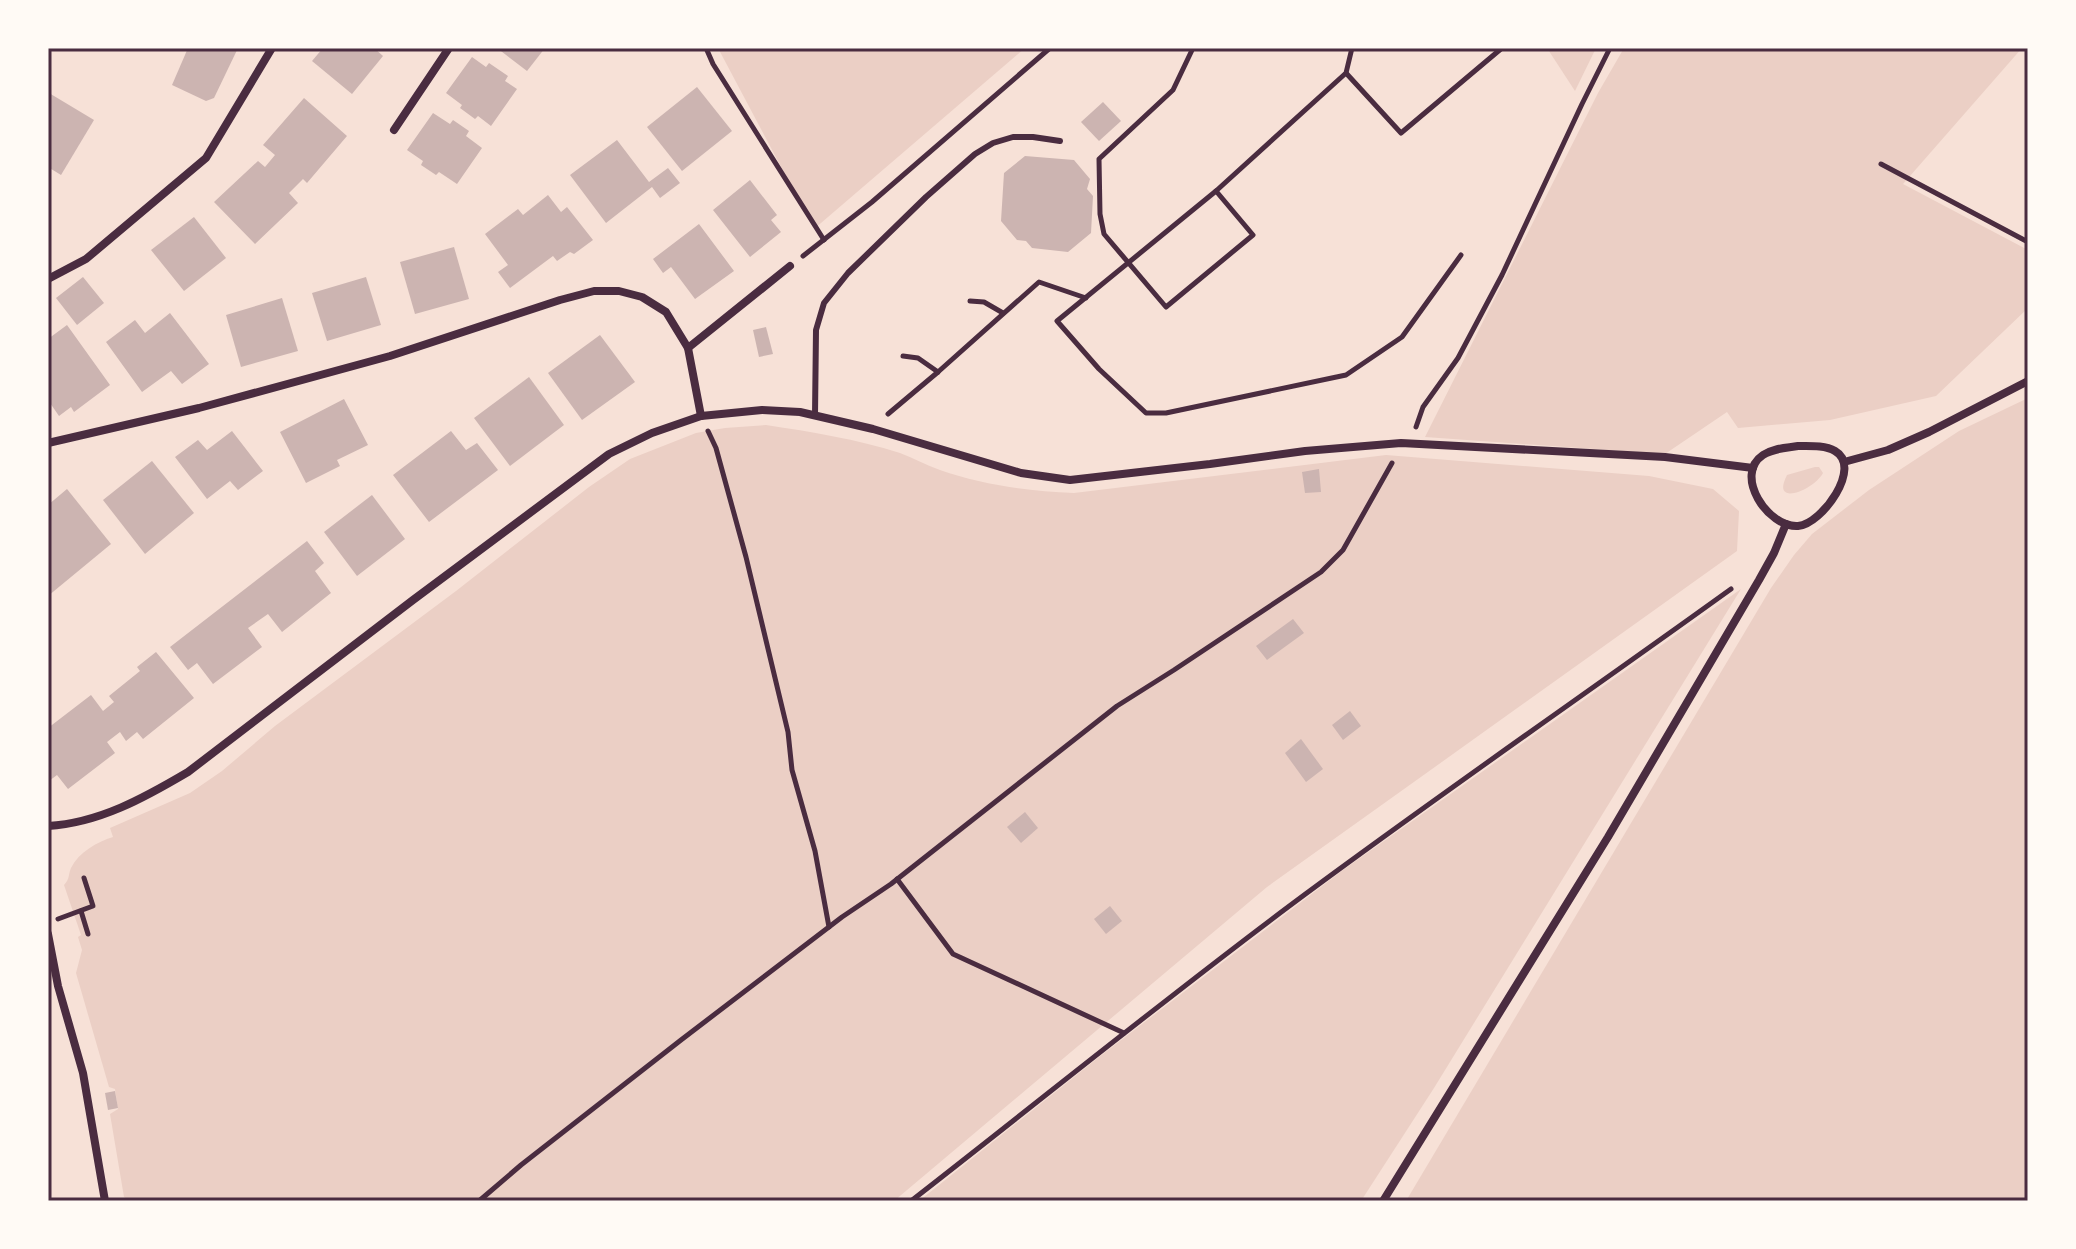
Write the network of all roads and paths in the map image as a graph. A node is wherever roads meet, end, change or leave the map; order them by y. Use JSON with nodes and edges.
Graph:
{"nodes":[{"id":1,"x":272,"y":48,"type":"edge"},
{"id":2,"x":449,"y":48,"type":"edge"},
{"id":3,"x":706,"y":48,"type":"edge"},
{"id":4,"x":1050,"y":48,"type":"edge"},
{"id":5,"x":1193,"y":48,"type":"edge"},
{"id":6,"x":1352,"y":48,"type":"edge"},
{"id":7,"x":1502,"y":48,"type":"edge"},
{"id":8,"x":1610,"y":48,"type":"edge"},
{"id":9,"x":1346,"y":73,"type":"junction"},
{"id":10,"x":394,"y":130,"type":"dead end"},
{"id":11,"x":1060,"y":141,"type":"dead end"},
{"id":12,"x":1881,"y":164,"type":"dead end"},
{"id":13,"x":1216,"y":191,"type":"junction"},
{"id":14,"x":824,"y":240,"type":"junction"},
{"id":15,"x":2028,"y":242,"type":"edge"},
{"id":16,"x":1461,"y":255,"type":"dead end"},
{"id":17,"x":1128,"y":264,"type":"junction"},
{"id":18,"x":790,"y":266,"type":"joint"},
{"id":19,"x":48,"y":279,"type":"edge"},
{"id":20,"x":1086,"y":298,"type":"junction"},
{"id":21,"x":970,"y":301,"type":"dead end"},
{"id":22,"x":1003,"y":313,"type":"junction"},
{"id":23,"x":688,"y":348,"type":"junction"},
{"id":24,"x":903,"y":356,"type":"dead end"},
{"id":25,"x":938,"y":372,"type":"junction"},
{"id":26,"x":2028,"y":381,"type":"edge"},
{"id":27,"x":815,"y":415,"type":"junction"},
{"id":28,"x":701,"y":416,"type":"junction"},
{"id":29,"x":873,"y":429,"type":"junction"},
{"id":30,"x":48,"y":443,"type":"edge"},
{"id":31,"x":1401,"y":443,"type":"junction"},
{"id":32,"x":1412,"y":443,"type":"junction"},
{"id":33,"x":1844,"y":462,"type":"junction"},
{"id":34,"x":1753,"y":468,"type":"junction"},
{"id":35,"x":1786,"y":524,"type":"junction"},
{"id":36,"x":1759,"y":580,"type":"junction"},
{"id":37,"x":48,"y":826,"type":"edge"},
{"id":38,"x":84,"y":878,"type":"dead end"},
{"id":39,"x":897,"y":879,"type":"junction"},
{"id":40,"x":81,"y":911,"type":"junction"},
{"id":41,"x":48,"y":922,"type":"edge"},
{"id":42,"x":829,"y":927,"type":"junction"},
{"id":43,"x":48,"y":934,"type":"edge"},
{"id":44,"x":88,"y":934,"type":"dead end"},
{"id":45,"x":49,"y":951,"type":"edge"},
{"id":46,"x":1124,"y":1033,"type":"junction"},
{"id":47,"x":105,"y":1201,"type":"edge"},
{"id":48,"x":479,"y":1201,"type":"edge"},
{"id":49,"x":911,"y":1201,"type":"edge"},
{"id":50,"x":1383,"y":1201,"type":"edge"}],
"edges":[{"from":1,"to":19,"type":"street"},
{"from":2,"to":10,"type":"street"},
{"from":3,"to":14,"type":"path"},
{"from":4,"to":14,"type":"path"},
{"from":5,"to":17,"type":"path"},
{"from":6,"to":9,"type":"path"},
{"from":7,"to":9,"type":"path"},
{"from":8,"to":32,"type":"path"},
{"from":9,"to":13,"type":"path"},
{"from":11,"to":27,"type":"lane"},
{"from":12,"to":15,"type":"path"},
{"from":13,"to":17,"type":"path"},
{"from":13,"to":17,"type":"path"},
{"from":14,"to":18,"type":"path"},
{"from":16,"to":20,"type":"path"},
{"from":17,"to":20,"type":"path"},
{"from":18,"to":23,"type":"street"},
{"from":20,"to":22,"type":"path"},
{"from":21,"to":22,"type":"path"},
{"from":22,"to":25,"type":"path"},
{"from":23,"to":28,"type":"street"},
{"from":23,"to":30,"type":"street"},
{"from":24,"to":25,"type":"path"},
{"from":25,"to":29,"type":"path"},
{"from":26,"to":33,"type":"street"},
{"from":27,"to":28,"type":"street"},
{"from":27,"to":29,"type":"street"},
{"from":28,"to":37,"type":"street"},
{"from":28,"to":42,"type":"path"},
{"from":29,"to":31,"type":"street"},
{"from":31,"to":32,"type":"street"},
{"from":31,"to":39,"type":"path"},
{"from":32,"to":34,"type":"street"},
{"from":33,"to":34,"type":"street"},
{"from":33,"to":35,"type":"street"},
{"from":34,"to":35,"type":"street"},
{"from":35,"to":36,"type":"street"},
{"from":36,"to":46,"type":"path"},
{"from":36,"to":50,"type":"street"},
{"from":38,"to":40,"type":"path"},
{"from":39,"to":42,"type":"path"},
{"from":39,"to":46,"type":"path"},
{"from":40,"to":41,"type":"path"},
{"from":40,"to":44,"type":"path"},
{"from":42,"to":48,"type":"path"},
{"from":43,"to":45,"type":"street"},
{"from":45,"to":47,"type":"street"},
{"from":46,"to":49,"type":"path"}]}
